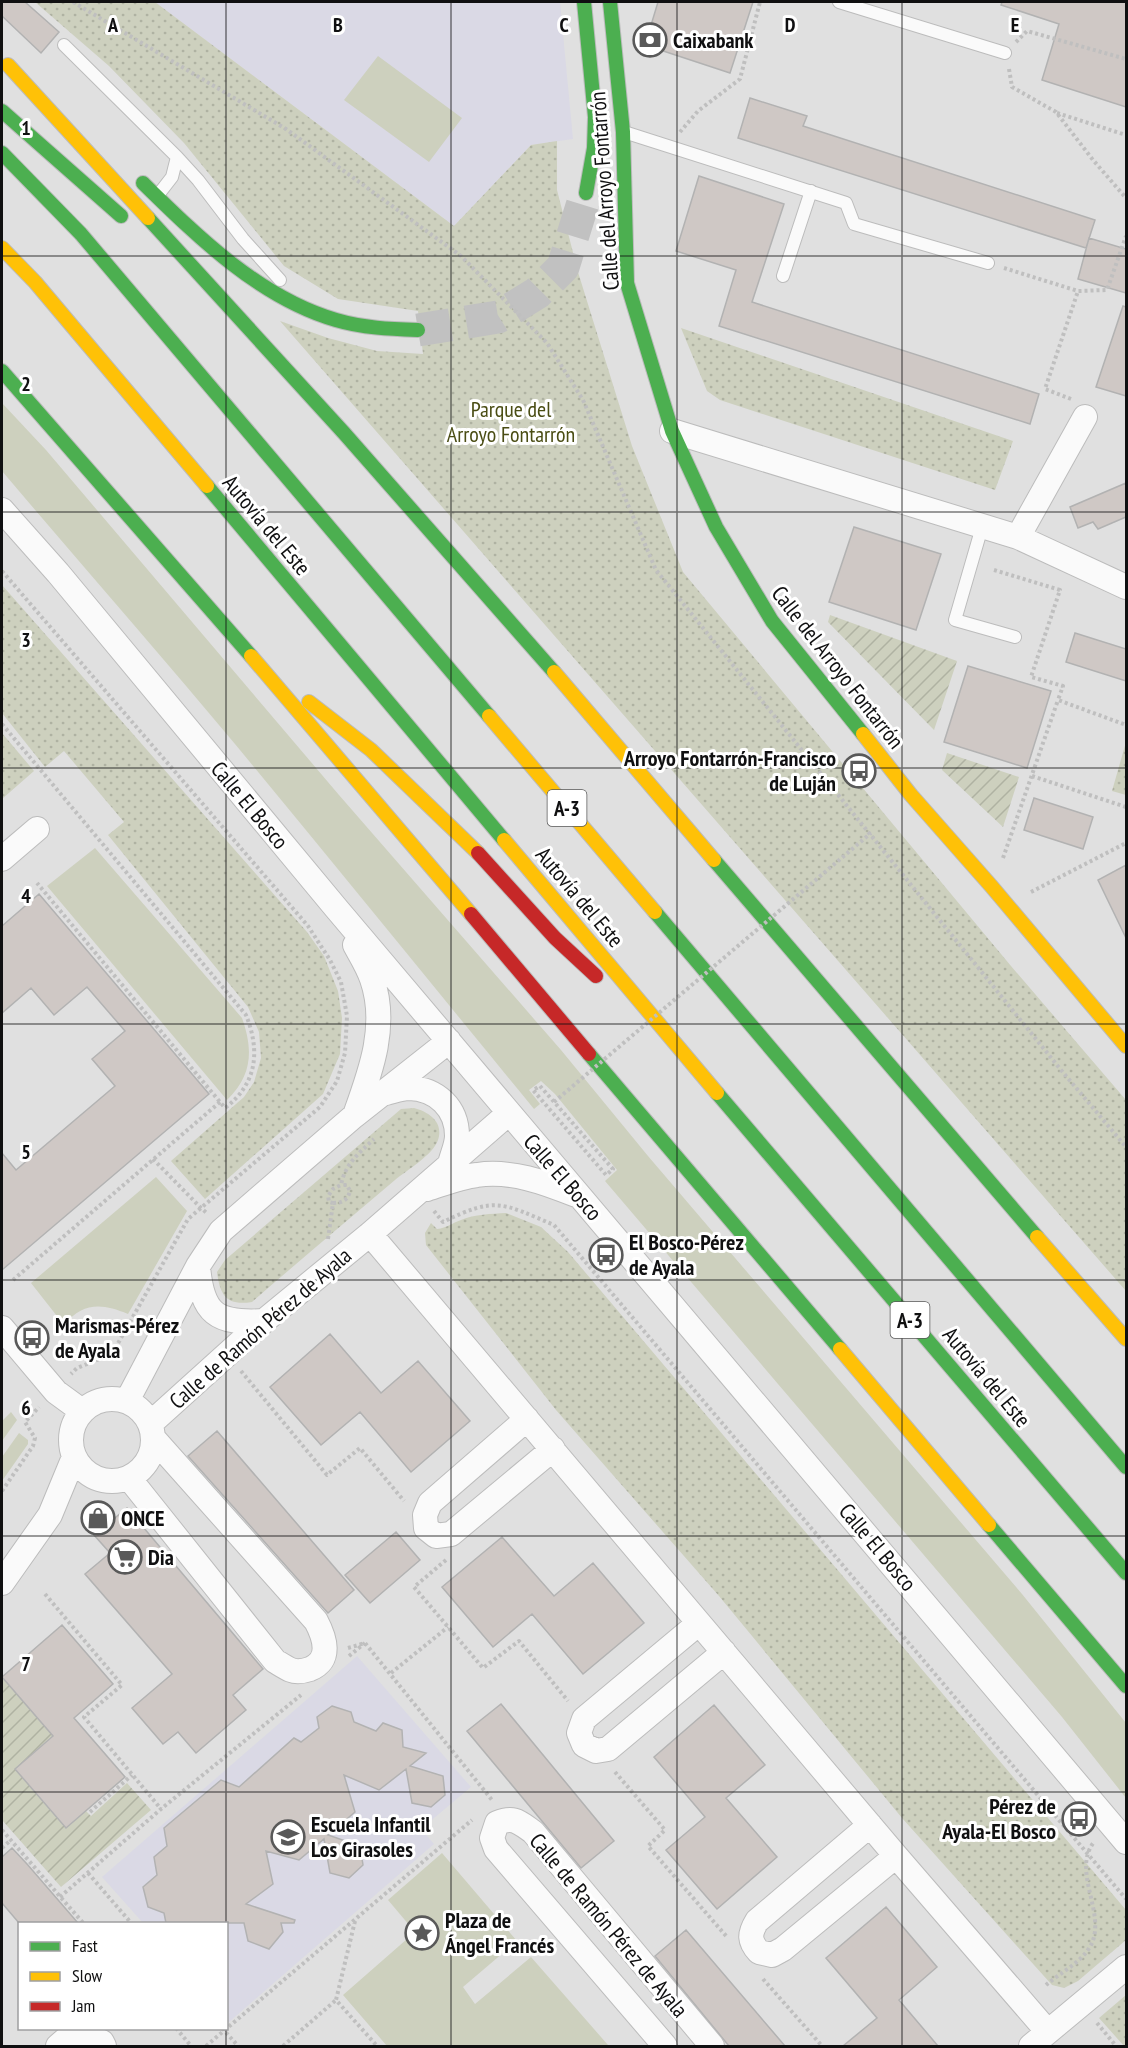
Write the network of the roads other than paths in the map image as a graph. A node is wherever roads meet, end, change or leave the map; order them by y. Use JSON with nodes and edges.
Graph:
{"nodes":[{"id":1,"x":584,"y":2,"type":"edge"},
{"id":2,"x":610,"y":2,"type":"edge"},
{"id":3,"x":839,"y":2,"type":"edge"},
{"id":4,"x":64,"y":45,"type":"dead end"},
{"id":5,"x":1005,"y":53,"type":"road end"},
{"id":6,"x":4,"y":63,"type":"edge"},
{"id":7,"x":2,"y":111,"type":"edge"},
{"id":8,"x":75,"y":118,"type":"dead end"},
{"id":9,"x":623,"y":132,"type":"junction"},
{"id":10,"x":2,"y":153,"type":"edge"},
{"id":11,"x":177,"y":157,"type":"junction"},
{"id":12,"x":132,"y":172,"type":"dead end"},
{"id":13,"x":811,"y":191,"type":"junction"},
{"id":14,"x":586,"y":193,"type":"tunnel mouth"},
{"id":15,"x":156,"y":196,"type":"junction"},
{"id":16,"x":129,"y":223,"type":"dead end"},
{"id":17,"x":153,"y":244,"type":"dead end"},
{"id":18,"x":2,"y":248,"type":"edge"},
{"id":19,"x":988,"y":263,"type":"road end"},
{"id":20,"x":193,"y":266,"type":"junction"},
{"id":21,"x":783,"y":276,"type":"dead end"},
{"id":22,"x":324,"y":316,"type":"junction"},
{"id":23,"x":418,"y":330,"type":"tunnel mouth"},
{"id":24,"x":2,"y":371,"type":"edge"},
{"id":25,"x":1085,"y":417,"type":"road end"},
{"id":26,"x":672,"y":431,"type":"junction"},
{"id":27,"x":2,"y":510,"type":"edge"},
{"id":28,"x":982,"y":527,"type":"junction"},
{"id":29,"x":1017,"y":537,"type":"junction"},
{"id":30,"x":1126,"y":587,"type":"edge"},
{"id":31,"x":1015,"y":638,"type":"dead end"},
{"id":32,"x":255,"y":660,"type":"junction"},
{"id":33,"x":37,"y":829,"type":"dead end"},
{"id":34,"x":2,"y":859,"type":"edge"},
{"id":35,"x":336,"y":908,"type":"junction"},
{"id":36,"x":449,"y":1041,"type":"junction"},
{"id":37,"x":1126,"y":1046,"type":"edge"},
{"id":38,"x":694,"y":1066,"type":"junction"},
{"id":39,"x":384,"y":1093,"type":"junction"},
{"id":40,"x":509,"y":1113,"type":"junction"},
{"id":41,"x":354,"y":1116,"type":"junction"},
{"id":42,"x":450,"y":1164,"type":"junction"},
{"id":43,"x":424,"y":1197,"type":"junction"},
{"id":44,"x":581,"y":1197,"type":"junction"},
{"id":45,"x":370,"y":1234,"type":"junction"},
{"id":46,"x":198,"y":1266,"type":"junction"},
{"id":47,"x":264,"y":1321,"type":"junction"},
{"id":48,"x":2,"y":1328,"type":"edge"},
{"id":49,"x":1126,"y":1339,"type":"edge"},
{"id":50,"x":127,"y":1401,"type":"junction"},
{"id":51,"x":82,"y":1411,"type":"junction"},
{"id":52,"x":527,"y":1419,"type":"junction"},
{"id":53,"x":152,"y":1431,"type":"junction"},
{"id":54,"x":553,"y":1449,"type":"junction"},
{"id":55,"x":74,"y":1457,"type":"junction"},
{"id":56,"x":1126,"y":1467,"type":"edge"},
{"id":57,"x":97,"y":1479,"type":"junction"},
{"id":58,"x":129,"y":1479,"type":"junction"},
{"id":59,"x":50,"y":1515,"type":"junction"},
{"id":60,"x":1126,"y":1573,"type":"edge"},
{"id":61,"x":2,"y":1583,"type":"edge"},
{"id":62,"x":699,"y":1623,"type":"junction"},
{"id":63,"x":724,"y":1652,"type":"junction"},
{"id":64,"x":1126,"y":1686,"type":"edge"},
{"id":65,"x":870,"y":1825,"type":"junction"},
{"id":66,"x":1126,"y":1842,"type":"edge"},
{"id":67,"x":896,"y":1856,"type":"junction"},
{"id":68,"x":1126,"y":1966,"type":"edge"},
{"id":69,"x":1040,"y":2039,"type":"edge"},
{"id":70,"x":58,"y":2046,"type":"edge"},
{"id":71,"x":104,"y":2046,"type":"edge"},
{"id":72,"x":665,"y":2046,"type":"edge"},
{"id":73,"x":712,"y":2046,"type":"edge"}],
"edges":[{"from":1,"to":14,"type":"main road"},
{"from":2,"to":9,"type":"main road","name":"Calle del Arroyo Fontarrón"},
{"from":3,"to":5,"type":"lane"},
{"from":4,"to":11,"type":"lane"},
{"from":6,"to":8,"type":"main road"},
{"from":6,"to":20,"type":"main road"},
{"from":7,"to":16,"type":"main road"},
{"from":9,"to":13,"type":"lane"},
{"from":9,"to":26,"type":"main road","name":"Calle del Arroyo Fontarrón"},
{"from":10,"to":56,"type":"main road","name":"Autovía del Este","number":"A-3"},
{"from":11,"to":15,"type":"lane"},
{"from":11,"to":22,"type":"lane"},
{"from":12,"to":15,"type":"main road"},
{"from":13,"to":19,"type":"lane"},
{"from":13,"to":21,"type":"lane"},
{"from":15,"to":22,"type":"main road"},
{"from":17,"to":20,"type":"main road"},
{"from":18,"to":38,"type":"main road","name":"Autovía del Este","number":"A-3"},
{"from":20,"to":49,"type":"main road"},
{"from":22,"to":23,"type":"main road"},
{"from":24,"to":32,"type":"main road"},
{"from":25,"to":29,"type":"street"},
{"from":26,"to":28,"type":"street"},
{"from":26,"to":37,"type":"main road","name":"Calle del Arroyo Fontarrón"},
{"from":27,"to":35,"type":"street","name":"Calle El Bosco"},
{"from":28,"to":29,"type":"street"},
{"from":28,"to":31,"type":"lane"},
{"from":29,"to":30,"type":"street"},
{"from":32,"to":38,"type":"main road"},
{"from":32,"to":64,"type":"main road"},
{"from":33,"to":34,"type":"street"},
{"from":35,"to":36,"type":"street","name":"Calle El Bosco"},
{"from":35,"to":41,"type":"street","name":"Calle de Ramón Pérez de Ayala"},
{"from":36,"to":39,"type":"street"},
{"from":36,"to":40,"type":"street","name":"Calle El Bosco"},
{"from":38,"to":60,"type":"main road","name":"Autovía del Este","number":"A-3"},
{"from":39,"to":41,"type":"street","name":"Calle de Ramón Pérez de Ayala"},
{"from":39,"to":42,"type":"street","name":"Calle de Ramón Pérez de Ayala"},
{"from":40,"to":42,"type":"street","name":"Calle de Ramón Pérez de Ayala"},
{"from":40,"to":44,"type":"street","name":"Calle El Bosco"},
{"from":41,"to":46,"type":"street","name":"Calle de Ramón Pérez de Ayala"},
{"from":42,"to":43,"type":"street","name":"Calle de Ramón Pérez de Ayala"},
{"from":43,"to":44,"type":"street"},
{"from":43,"to":45,"type":"street","name":"Calle de Ramón Pérez de Ayala"},
{"from":44,"to":66,"type":"street","name":"Calle El Bosco"},
{"from":45,"to":47,"type":"street","name":"Calle de Ramón Pérez de Ayala"},
{"from":45,"to":52,"type":"street","name":"Calle de Ramón Pérez de Ayala"},
{"from":46,"to":47,"type":"street"},
{"from":46,"to":50,"type":"street","name":"Calle de Ramón Pérez de Ayala"},
{"from":47,"to":53,"type":"street","name":"Calle de Ramón Pérez de Ayala"},
{"from":48,"to":51,"type":"street"},
{"from":50,"to":51,"type":"street"},
{"from":50,"to":53,"type":"street"},
{"from":51,"to":55,"type":"street"},
{"from":52,"to":54,"type":"street","name":"Calle de Ramón Pérez de Ayala"},
{"from":52,"to":54,"type":"street"},
{"from":53,"to":58,"type":"street"},
{"from":53,"to":58,"type":"street"},
{"from":54,"to":62,"type":"street","name":"Calle de Ramón Pérez de Ayala"},
{"from":55,"to":57,"type":"street"},
{"from":55,"to":59,"type":"street"},
{"from":57,"to":58,"type":"street"},
{"from":57,"to":59,"type":"street"},
{"from":59,"to":61,"type":"street"},
{"from":62,"to":63,"type":"street","name":"Calle de Ramón Pérez de Ayala"},
{"from":62,"to":63,"type":"street"},
{"from":63,"to":65,"type":"street","name":"Calle de Ramón Pérez de Ayala"},
{"from":65,"to":67,"type":"street","name":"Calle de Ramón Pérez de Ayala"},
{"from":65,"to":67,"type":"street"},
{"from":67,"to":69,"type":"street","name":"Calle de Ramón Pérez de Ayala"},
{"from":68,"to":69,"type":"street","name":"Calle de Ramón Pérez de Ayala"},
{"from":70,"to":71,"type":"street"},
{"from":72,"to":73,"type":"street","name":"Calle de Ramón Pérez de Ayala"}]}
